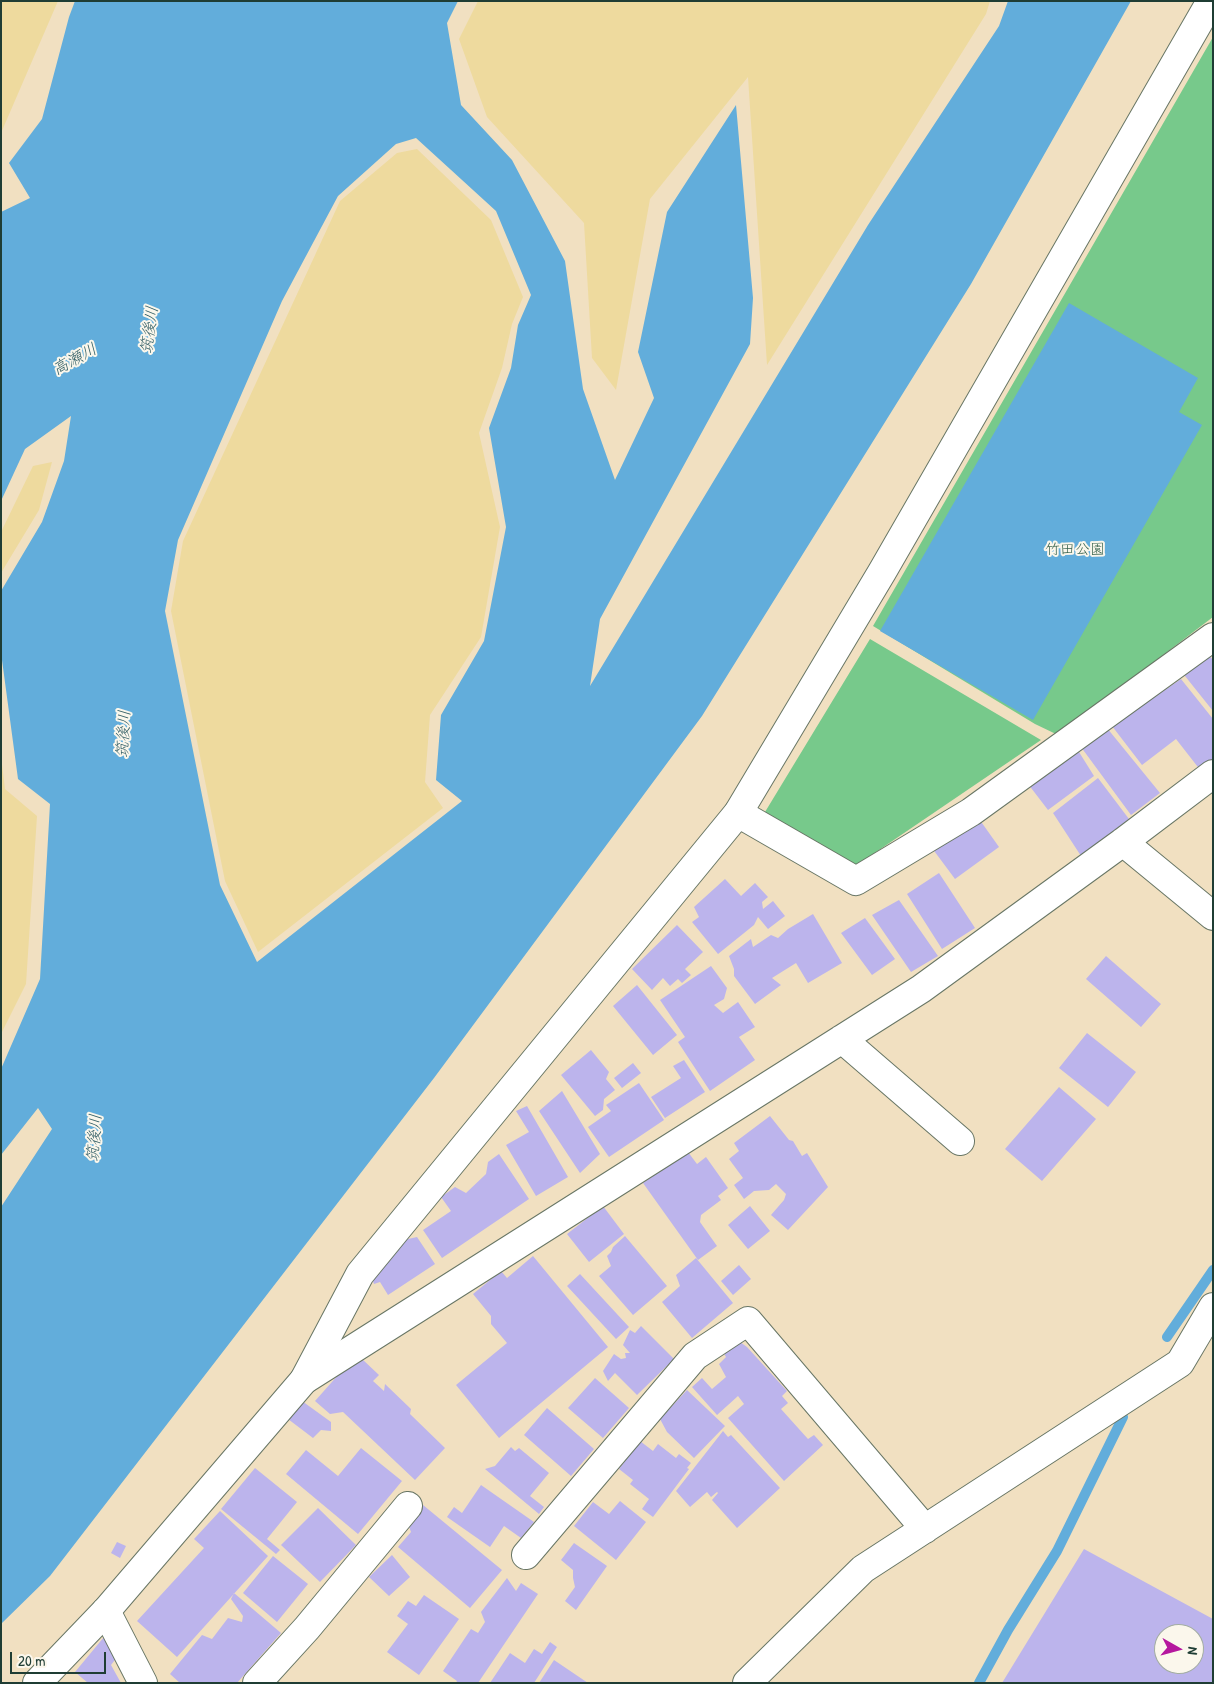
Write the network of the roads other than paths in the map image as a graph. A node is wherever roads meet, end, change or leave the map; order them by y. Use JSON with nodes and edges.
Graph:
{"nodes":[{"id":1,"x":1211,"y":1,"type":"edge"},
{"id":2,"x":1213,"y":637,"type":"edge"},
{"id":3,"x":1213,"y":774,"type":"edge"},
{"id":4,"x":738,"y":813,"type":"junction"},
{"id":5,"x":1123,"y":842,"type":"junction"},
{"id":6,"x":1213,"y":916,"type":"edge"},
{"id":7,"x":842,"y":1040,"type":"junction"},
{"id":8,"x":960,"y":1141,"type":"dead end"},
{"id":9,"x":1213,"y":1307,"type":"edge"},
{"id":10,"x":304,"y":1380,"type":"junction"},
{"id":11,"x":408,"y":1506,"type":"dead end"},
{"id":12,"x":925,"y":1529,"type":"junction"},
{"id":13,"x":526,"y":1555,"type":"dead end"},
{"id":14,"x":106,"y":1611,"type":"junction"},
{"id":15,"x":37,"y":1683,"type":"edge"},
{"id":16,"x":143,"y":1683,"type":"edge"},
{"id":17,"x":257,"y":1683,"type":"edge"},
{"id":18,"x":747,"y":1683,"type":"edge"}],
"edges":[{"from":1,"to":4,"type":"street"},
{"from":2,"to":4,"type":"street"},
{"from":3,"to":5,"type":"street"},
{"from":4,"to":10,"type":"street"},
{"from":5,"to":6,"type":"street"},
{"from":5,"to":7,"type":"street"},
{"from":7,"to":8,"type":"street"},
{"from":7,"to":10,"type":"street"},
{"from":9,"to":12,"type":"street"},
{"from":10,"to":14,"type":"street"},
{"from":11,"to":17,"type":"street"},
{"from":12,"to":13,"type":"street"},
{"from":12,"to":18,"type":"street"},
{"from":14,"to":15,"type":"street"},
{"from":14,"to":16,"type":"street"}]}
